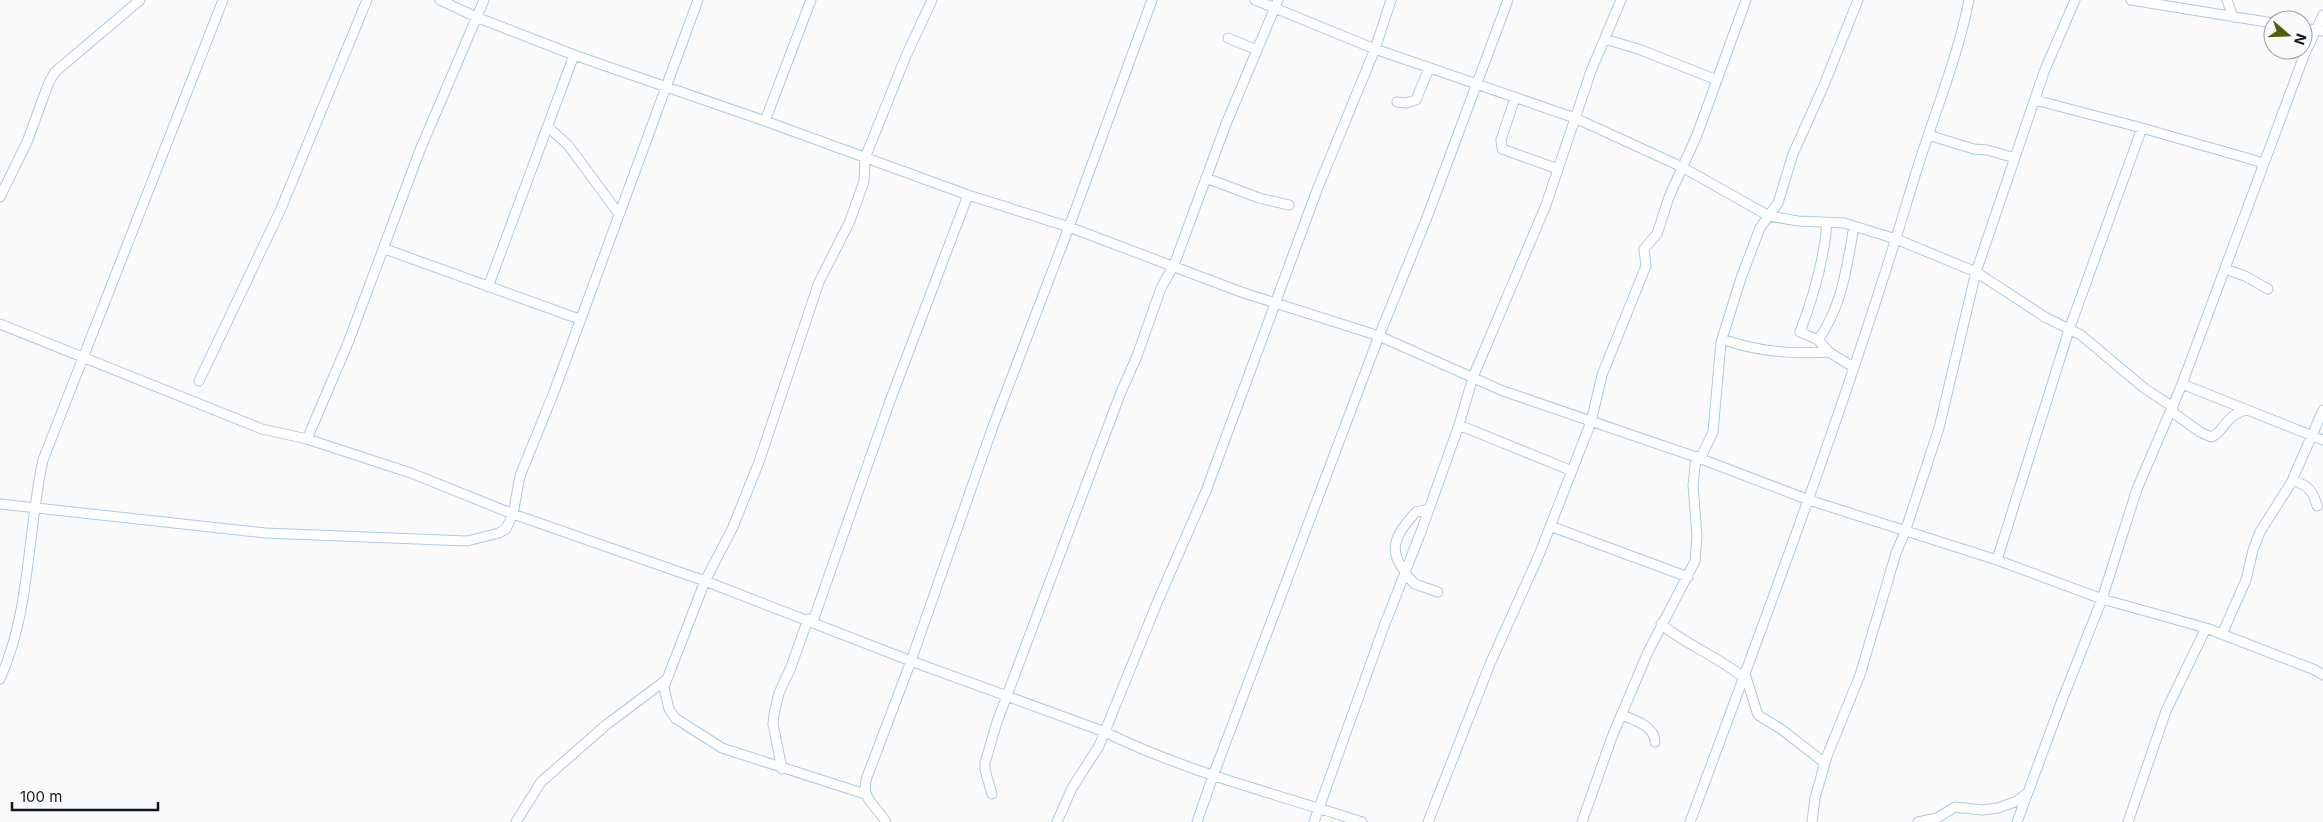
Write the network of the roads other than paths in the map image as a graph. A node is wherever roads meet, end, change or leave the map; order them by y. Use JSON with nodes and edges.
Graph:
{"nodes":[{"id":1,"x":140,"y":0,"type":"edge"},
{"id":2,"x":223,"y":0,"type":"edge"},
{"id":3,"x":367,"y":0,"type":"edge"},
{"id":4,"x":440,"y":0,"type":"edge"},
{"id":5,"x":484,"y":0,"type":"edge"},
{"id":6,"x":698,"y":0,"type":"edge"},
{"id":7,"x":811,"y":0,"type":"edge"},
{"id":8,"x":932,"y":0,"type":"edge"},
{"id":9,"x":1152,"y":0,"type":"edge"},
{"id":10,"x":1255,"y":0,"type":"edge"},
{"id":11,"x":1391,"y":0,"type":"edge"},
{"id":12,"x":1508,"y":0,"type":"edge"},
{"id":13,"x":1621,"y":0,"type":"edge"},
{"id":14,"x":1746,"y":0,"type":"edge"},
{"id":15,"x":1858,"y":0,"type":"edge"},
{"id":16,"x":1969,"y":0,"type":"edge"},
{"id":17,"x":2074,"y":0,"type":"edge"},
{"id":18,"x":2132,"y":0,"type":"edge"},
{"id":19,"x":2227,"y":0,"type":"edge"},
{"id":20,"x":1276,"y":4,"type":"edge"},
{"id":21,"x":2323,"y":14,"type":"edge"},
{"id":22,"x":2233,"y":16,"type":"junction"},
{"id":23,"x":476,"y":17,"type":"junction"},
{"id":24,"x":2263,"y":21,"type":"edge"},
{"id":25,"x":2319,"y":31,"type":"edge"},
{"id":26,"x":1228,"y":38,"type":"dead end"},
{"id":27,"x":1605,"y":39,"type":"junction"},
{"id":28,"x":1375,"y":49,"type":"junction"},
{"id":29,"x":1257,"y":50,"type":"junction"},
{"id":30,"x":574,"y":55,"type":"junction"},
{"id":31,"x":1429,"y":68,"type":"junction"},
{"id":32,"x":1717,"y":80,"type":"junction"},
{"id":33,"x":1476,"y":85,"type":"junction"},
{"id":34,"x":668,"y":87,"type":"junction"},
{"id":35,"x":1515,"y":98,"type":"junction"},
{"id":36,"x":2034,"y":100,"type":"junction"},
{"id":37,"x":1397,"y":102,"type":"dead end"},
{"id":38,"x":1575,"y":118,"type":"junction"},
{"id":39,"x":765,"y":121,"type":"junction"},
{"id":40,"x":548,"y":127,"type":"junction"},
{"id":41,"x":2142,"y":128,"type":"junction"},
{"id":42,"x":1928,"y":135,"type":"junction"},
{"id":43,"x":865,"y":158,"type":"junction"},
{"id":44,"x":2015,"y":158,"type":"junction"},
{"id":45,"x":2264,"y":163,"type":"junction"},
{"id":46,"x":1682,"y":167,"type":"junction"},
{"id":47,"x":1558,"y":169,"type":"junction"},
{"id":48,"x":1206,"y":178,"type":"junction"},
{"id":49,"x":968,"y":195,"type":"junction"},
{"id":50,"x":0,"y":197,"type":"edge"},
{"id":51,"x":1289,"y":205,"type":"dead end"},
{"id":52,"x":619,"y":214,"type":"junction"},
{"id":53,"x":1769,"y":216,"type":"junction"},
{"id":54,"x":1827,"y":223,"type":"junction"},
{"id":55,"x":1854,"y":226,"type":"junction"},
{"id":56,"x":1069,"y":227,"type":"junction"},
{"id":57,"x":1896,"y":239,"type":"junction"},
{"id":58,"x":385,"y":249,"type":"junction"},
{"id":59,"x":1174,"y":265,"type":"junction"},
{"id":60,"x":2225,"y":269,"type":"junction"},
{"id":61,"x":1976,"y":272,"type":"junction"},
{"id":62,"x":488,"y":287,"type":"junction"},
{"id":63,"x":2268,"y":289,"type":"dead end"},
{"id":64,"x":1275,"y":303,"type":"junction"},
{"id":65,"x":580,"y":319,"type":"junction"},
{"id":66,"x":0,"y":324,"type":"edge"},
{"id":67,"x":2069,"y":330,"type":"junction"},
{"id":68,"x":1379,"y":336,"type":"junction"},
{"id":69,"x":1722,"y":340,"type":"junction"},
{"id":70,"x":1818,"y":340,"type":"junction"},
{"id":71,"x":1829,"y":352,"type":"junction"},
{"id":72,"x":83,"y":355,"type":"junction"},
{"id":73,"x":1853,"y":367,"type":"junction"},
{"id":74,"x":1473,"y":377,"type":"junction"},
{"id":75,"x":199,"y":380,"type":"dead end"},
{"id":76,"x":2182,"y":384,"type":"junction"},
{"id":77,"x":2172,"y":409,"type":"junction"},
{"id":78,"x":2247,"y":410,"type":"junction"},
{"id":79,"x":2323,"y":410,"type":"edge"},
{"id":80,"x":1591,"y":422,"type":"junction"},
{"id":81,"x":1459,"y":426,"type":"junction"},
{"id":82,"x":2310,"y":436,"type":"junction"},
{"id":83,"x":307,"y":439,"type":"junction"},
{"id":84,"x":2323,"y":440,"type":"edge"},
{"id":85,"x":1696,"y":457,"type":"junction"},
{"id":86,"x":1572,"y":472,"type":"junction"},
{"id":87,"x":2293,"y":480,"type":"junction"},
{"id":88,"x":1810,"y":500,"type":"junction"},
{"id":89,"x":0,"y":504,"type":"edge"},
{"id":90,"x":35,"y":506,"type":"junction"},
{"id":91,"x":2317,"y":506,"type":"dead end"},
{"id":92,"x":1429,"y":509,"type":"junction"},
{"id":93,"x":513,"y":514,"type":"junction"},
{"id":94,"x":1550,"y":526,"type":"junction"},
{"id":95,"x":1905,"y":532,"type":"junction"},
{"id":96,"x":1997,"y":560,"type":"junction"},
{"id":97,"x":1405,"y":573,"type":"junction"},
{"id":98,"x":1688,"y":577,"type":"junction"},
{"id":99,"x":705,"y":580,"type":"junction"},
{"id":100,"x":1438,"y":592,"type":"dead end"},
{"id":101,"x":2102,"y":599,"type":"junction"},
{"id":102,"x":810,"y":620,"type":"junction"},
{"id":103,"x":1661,"y":624,"type":"junction"},
{"id":104,"x":2206,"y":628,"type":"junction"},
{"id":105,"x":2222,"y":634,"type":"junction"},
{"id":106,"x":911,"y":661,"type":"junction"},
{"id":107,"x":2320,"y":670,"type":"edge"},
{"id":108,"x":1744,"y":676,"type":"junction"},
{"id":109,"x":0,"y":679,"type":"edge"},
{"id":110,"x":666,"y":680,"type":"junction"},
{"id":111,"x":1007,"y":695,"type":"junction"},
{"id":112,"x":1622,"y":715,"type":"junction"},
{"id":113,"x":1105,"y":732,"type":"junction"},
{"id":114,"x":1655,"y":742,"type":"dead end"},
{"id":115,"x":1825,"y":763,"type":"junction"},
{"id":116,"x":782,"y":769,"type":"junction"},
{"id":117,"x":1213,"y":776,"type":"junction"},
{"id":118,"x":2027,"y":793,"type":"junction"},
{"id":119,"x":865,"y":794,"type":"junction"},
{"id":120,"x":992,"y":794,"type":"dead end"},
{"id":121,"x":1319,"y":808,"type":"junction"},
{"id":122,"x":516,"y":822,"type":"edge"},
{"id":123,"x":886,"y":822,"type":"edge"},
{"id":124,"x":1057,"y":822,"type":"edge"},
{"id":125,"x":1197,"y":822,"type":"edge"},
{"id":126,"x":1314,"y":822,"type":"edge"},
{"id":127,"x":1362,"y":822,"type":"edge"},
{"id":128,"x":1428,"y":822,"type":"edge"},
{"id":129,"x":1582,"y":822,"type":"edge"},
{"id":130,"x":1690,"y":822,"type":"edge"},
{"id":131,"x":1812,"y":822,"type":"edge"},
{"id":132,"x":1918,"y":822,"type":"edge"},
{"id":133,"x":2017,"y":822,"type":"edge"},
{"id":134,"x":2128,"y":822,"type":"edge"}],
"edges":[{"from":1,"to":50,"type":"street"},
{"from":2,"to":72,"type":"street"},
{"from":3,"to":75,"type":"street"},
{"from":4,"to":23,"type":"street"},
{"from":5,"to":23,"type":"street"},
{"from":6,"to":34,"type":"street"},
{"from":7,"to":39,"type":"street"},
{"from":8,"to":43,"type":"street"},
{"from":9,"to":56,"type":"street"},
{"from":10,"to":20,"type":"street"},
{"from":11,"to":28,"type":"street"},
{"from":12,"to":33,"type":"street"},
{"from":13,"to":27,"type":"street"},
{"from":14,"to":32,"type":"street"},
{"from":15,"to":53,"type":"street"},
{"from":16,"to":42,"type":"street"},
{"from":17,"to":36,"type":"street"},
{"from":18,"to":22,"type":"street"},
{"from":19,"to":22,"type":"street"},
{"from":20,"to":28,"type":"street"},
{"from":20,"to":29,"type":"street"},
{"from":21,"to":25,"type":"street"},
{"from":22,"to":24,"type":"street"},
{"from":23,"to":30,"type":"street"},
{"from":23,"to":58,"type":"street"},
{"from":25,"to":45,"type":"street"},
{"from":26,"to":29,"type":"street"},
{"from":27,"to":32,"type":"street"},
{"from":27,"to":38,"type":"street"},
{"from":28,"to":31,"type":"street"},
{"from":28,"to":64,"type":"street"},
{"from":29,"to":48,"type":"street"},
{"from":30,"to":34,"type":"street"},
{"from":30,"to":40,"type":"street"},
{"from":31,"to":33,"type":"street"},
{"from":31,"to":37,"type":"street"},
{"from":32,"to":46,"type":"street"},
{"from":33,"to":35,"type":"street"},
{"from":33,"to":68,"type":"street"},
{"from":34,"to":39,"type":"street"},
{"from":34,"to":52,"type":"street"},
{"from":35,"to":38,"type":"street"},
{"from":35,"to":47,"type":"street"},
{"from":36,"to":41,"type":"street"},
{"from":36,"to":44,"type":"street"},
{"from":38,"to":46,"type":"street"},
{"from":38,"to":47,"type":"street"},
{"from":39,"to":43,"type":"street"},
{"from":40,"to":52,"type":"street"},
{"from":40,"to":62,"type":"street"},
{"from":41,"to":45,"type":"street"},
{"from":41,"to":67,"type":"street"},
{"from":42,"to":44,"type":"street"},
{"from":42,"to":57,"type":"street"},
{"from":43,"to":49,"type":"street"},
{"from":43,"to":99,"type":"street"},
{"from":44,"to":61,"type":"street"},
{"from":45,"to":60,"type":"street"},
{"from":46,"to":53,"type":"street"},
{"from":46,"to":80,"type":"street"},
{"from":47,"to":74,"type":"street"},
{"from":48,"to":51,"type":"street"},
{"from":48,"to":59,"type":"street"},
{"from":49,"to":56,"type":"street"},
{"from":49,"to":102,"type":"street"},
{"from":52,"to":65,"type":"street"},
{"from":53,"to":54,"type":"street"},
{"from":53,"to":69,"type":"street"},
{"from":54,"to":55,"type":"street"},
{"from":54,"to":70,"type":"street"},
{"from":55,"to":57,"type":"street"},
{"from":55,"to":70,"type":"street"},
{"from":56,"to":59,"type":"street"},
{"from":56,"to":106,"type":"street"},
{"from":57,"to":61,"type":"street"},
{"from":57,"to":73,"type":"street"},
{"from":58,"to":62,"type":"street"},
{"from":58,"to":83,"type":"street"},
{"from":59,"to":64,"type":"street"},
{"from":59,"to":111,"type":"street"},
{"from":60,"to":63,"type":"street"},
{"from":60,"to":76,"type":"street"},
{"from":61,"to":67,"type":"street"},
{"from":61,"to":95,"type":"street"},
{"from":62,"to":65,"type":"street"},
{"from":64,"to":68,"type":"street"},
{"from":64,"to":113,"type":"street"},
{"from":65,"to":93,"type":"street"},
{"from":66,"to":72,"type":"street"},
{"from":67,"to":77,"type":"street"},
{"from":67,"to":96,"type":"street"},
{"from":68,"to":74,"type":"street"},
{"from":68,"to":117,"type":"street"},
{"from":69,"to":71,"type":"street"},
{"from":69,"to":85,"type":"street"},
{"from":70,"to":71,"type":"street"},
{"from":71,"to":73,"type":"street"},
{"from":72,"to":83,"type":"street"},
{"from":72,"to":90,"type":"street"},
{"from":73,"to":88,"type":"street"},
{"from":74,"to":80,"type":"street"},
{"from":74,"to":81,"type":"street"},
{"from":76,"to":77,"type":"street"},
{"from":76,"to":78,"type":"street"},
{"from":77,"to":78,"type":"street"},
{"from":77,"to":101,"type":"street"},
{"from":78,"to":82,"type":"street"},
{"from":79,"to":82,"type":"street"},
{"from":80,"to":85,"type":"street"},
{"from":80,"to":86,"type":"street"},
{"from":81,"to":86,"type":"street"},
{"from":81,"to":92,"type":"street"},
{"from":82,"to":84,"type":"street"},
{"from":82,"to":87,"type":"street"},
{"from":83,"to":93,"type":"street"},
{"from":85,"to":88,"type":"street"},
{"from":85,"to":98,"type":"street"},
{"from":86,"to":94,"type":"street"},
{"from":87,"to":91,"type":"street"},
{"from":87,"to":105,"type":"street"},
{"from":88,"to":95,"type":"street"},
{"from":88,"to":108,"type":"street"},
{"from":89,"to":90,"type":"street"},
{"from":90,"to":93,"type":"street"},
{"from":90,"to":109,"type":"street"},
{"from":92,"to":97,"type":"street"},
{"from":92,"to":97,"type":"street"},
{"from":93,"to":99,"type":"street"},
{"from":94,"to":98,"type":"street"},
{"from":94,"to":128,"type":"street"},
{"from":95,"to":96,"type":"street"},
{"from":95,"to":115,"type":"street"},
{"from":96,"to":101,"type":"street"},
{"from":97,"to":100,"type":"street"},
{"from":97,"to":121,"type":"street"},
{"from":98,"to":103,"type":"street"},
{"from":99,"to":102,"type":"street"},
{"from":99,"to":110,"type":"street"},
{"from":101,"to":104,"type":"street"},
{"from":101,"to":118,"type":"street"},
{"from":102,"to":106,"type":"street"},
{"from":102,"to":116,"type":"street"},
{"from":103,"to":108,"type":"street"},
{"from":103,"to":112,"type":"street"},
{"from":104,"to":105,"type":"street"},
{"from":104,"to":134,"type":"street"},
{"from":105,"to":107,"type":"street"},
{"from":106,"to":111,"type":"street"},
{"from":106,"to":119,"type":"street"},
{"from":108,"to":115,"type":"street"},
{"from":108,"to":130,"type":"street"},
{"from":110,"to":116,"type":"street"},
{"from":110,"to":122,"type":"street"},
{"from":111,"to":113,"type":"street"},
{"from":111,"to":120,"type":"street"},
{"from":112,"to":114,"type":"street"},
{"from":112,"to":129,"type":"street"},
{"from":113,"to":117,"type":"street"},
{"from":113,"to":124,"type":"street"},
{"from":115,"to":131,"type":"street"},
{"from":116,"to":119,"type":"street"},
{"from":117,"to":121,"type":"street"},
{"from":117,"to":125,"type":"street"},
{"from":118,"to":132,"type":"street"},
{"from":118,"to":133,"type":"street"},
{"from":119,"to":123,"type":"street"},
{"from":121,"to":126,"type":"street"},
{"from":121,"to":127,"type":"street"}]}
